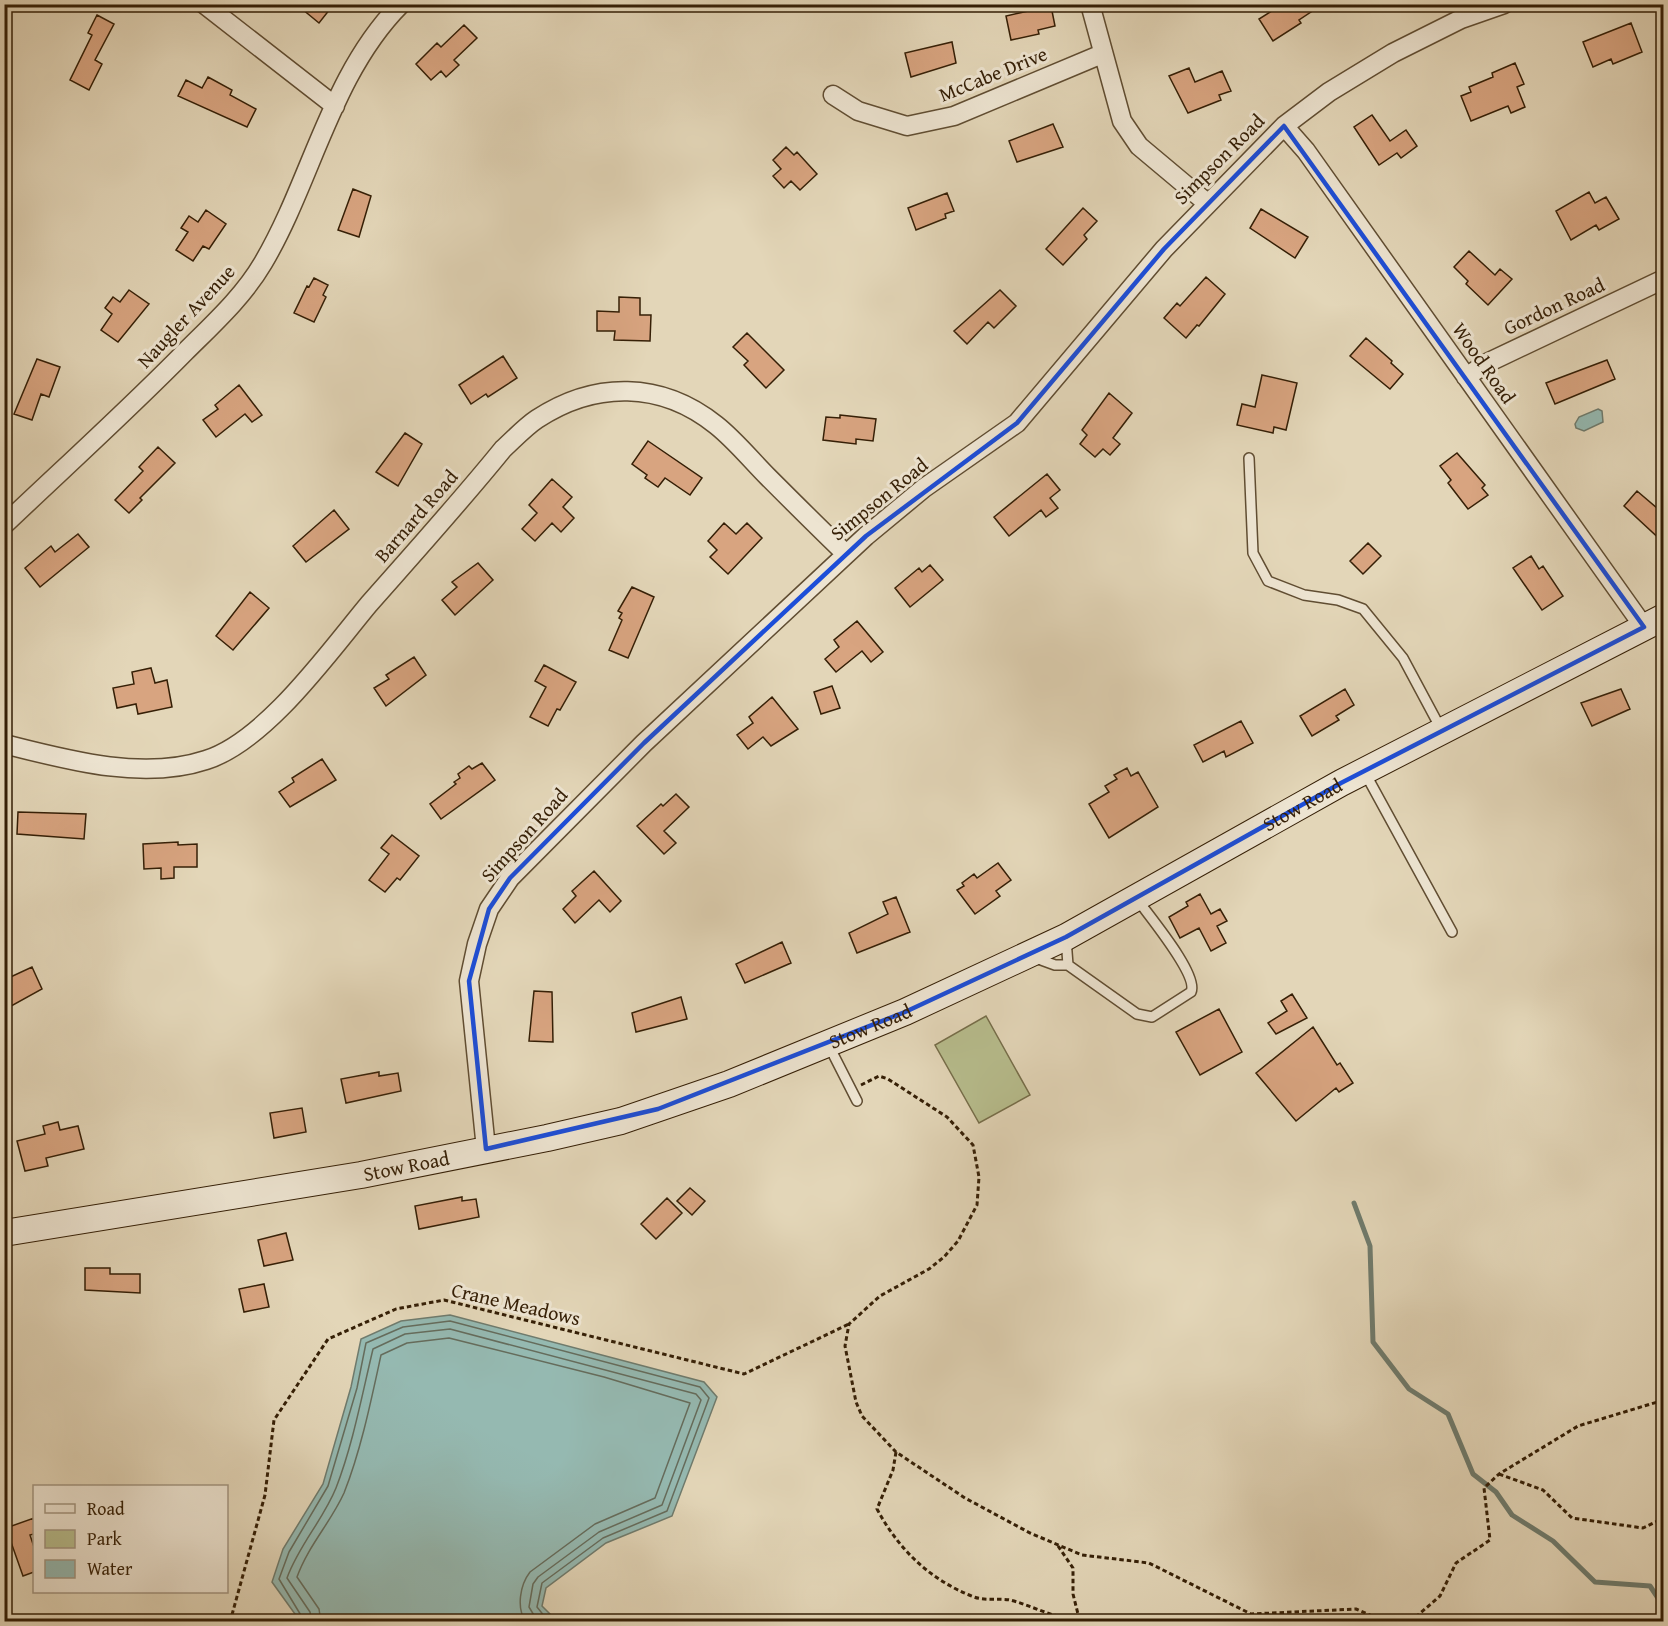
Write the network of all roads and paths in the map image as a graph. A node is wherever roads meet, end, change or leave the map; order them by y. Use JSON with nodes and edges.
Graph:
{"nodes":[{"id":1,"x":204,"y":4,"type":"edge"},
{"id":2,"x":401,"y":4,"type":"edge"},
{"id":3,"x":1089,"y":4,"type":"edge"},
{"id":4,"x":1504,"y":4,"type":"edge"},
{"id":5,"x":1102,"y":54,"type":"junction"},
{"id":6,"x":833,"y":94,"type":"dead end"},
{"id":7,"x":335,"y":106,"type":"junction"},
{"id":8,"x":1284,"y":126,"type":"junction"},
{"id":9,"x":1207,"y":202,"type":"junction"},
{"id":10,"x":1664,"y":279,"type":"edge"},
{"id":11,"x":1466,"y":377,"type":"junction"},
{"id":12,"x":1249,"y":458,"type":"dead end"},
{"id":13,"x":4,"y":525,"type":"edge"},
{"id":14,"x":846,"y":554,"type":"junction"},
{"id":15,"x":1654,"y":622,"type":"edge"},
{"id":16,"x":1442,"y":731,"type":"junction"},
{"id":17,"x":4,"y":744,"type":"edge"},
{"id":18,"x":1364,"y":771,"type":"junction"},
{"id":19,"x":1137,"y":899,"type":"junction"},
{"id":20,"x":1452,"y":932,"type":"dead end"},
{"id":21,"x":1066,"y":937,"type":"junction"},
{"id":22,"x":1026,"y":955,"type":"junction"},
{"id":23,"x":1068,"y":965,"type":"junction"},
{"id":24,"x":827,"y":1044,"type":"junction"},
{"id":25,"x":851,"y":1090,"type":"junction"},
{"id":26,"x":857,"y":1101,"type":"dead end"},
{"id":27,"x":486,"y":1149,"type":"junction"},
{"id":28,"x":4,"y":1233,"type":"edge"},
{"id":29,"x":849,"y":1324,"type":"junction"},
{"id":30,"x":1664,"y":1400,"type":"edge"},
{"id":31,"x":896,"y":1452,"type":"junction"},
{"id":32,"x":1499,"y":1473,"type":"junction"},
{"id":33,"x":1664,"y":1518,"type":"edge"},
{"id":34,"x":1057,"y":1545,"type":"junction"},
{"id":35,"x":230,"y":1622,"type":"edge"},
{"id":36,"x":1070,"y":1622,"type":"edge"},
{"id":37,"x":1080,"y":1622,"type":"edge"},
{"id":38,"x":1386,"y":1622,"type":"edge"},
{"id":39,"x":1410,"y":1622,"type":"edge"}],
"edges":[{"from":1,"to":7,"type":"street"},
{"from":2,"to":7,"type":"street","name":"Naugler Avenue"},
{"from":3,"to":5,"type":"street"},
{"from":4,"to":8,"type":"street","name":"Simpson Road"},
{"from":5,"to":6,"type":"street","name":"McCabe Drive"},
{"from":5,"to":9,"type":"street"},
{"from":7,"to":13,"type":"street","name":"Naugler Avenue"},
{"from":8,"to":9,"type":"street","name":"Simpson Road"},
{"from":8,"to":11,"type":"street","name":"Wood Road"},
{"from":9,"to":14,"type":"street","name":"Simpson Road"},
{"from":10,"to":11,"type":"street","name":"Gordon Road"},
{"from":11,"to":15,"type":"street","name":"Wood Road"},
{"from":12,"to":16,"type":"lane"},
{"from":14,"to":17,"type":"street","name":"Barnard Road"},
{"from":14,"to":27,"type":"street","name":"Simpson Road"},
{"from":15,"to":16,"type":"street","name":"Stow Road"},
{"from":16,"to":18,"type":"street","name":"Stow Road"},
{"from":18,"to":19,"type":"street","name":"Stow Road"},
{"from":18,"to":20,"type":"lane"},
{"from":19,"to":21,"type":"street","name":"Stow Road"},
{"from":19,"to":23,"type":"lane"},
{"from":21,"to":22,"type":"street","name":"Stow Road"},
{"from":21,"to":23,"type":"lane"},
{"from":22,"to":23,"type":"lane"},
{"from":22,"to":24,"type":"street","name":"Stow Road"},
{"from":24,"to":25,"type":"lane"},
{"from":24,"to":27,"type":"street","name":"Stow Road"},
{"from":25,"to":26,"type":"lane"},
{"from":25,"to":29,"type":"path","name":"Crane Meadows"},
{"from":27,"to":28,"type":"street","name":"Stow Road"},
{"from":29,"to":31,"type":"path"},
{"from":29,"to":35,"type":"path","name":"Crane Meadows"},
{"from":30,"to":32,"type":"path"},
{"from":31,"to":34,"type":"path"},
{"from":31,"to":36,"type":"path"},
{"from":32,"to":33,"type":"path"},
{"from":32,"to":39,"type":"path"},
{"from":34,"to":37,"type":"path"},
{"from":34,"to":38,"type":"path"}]}
